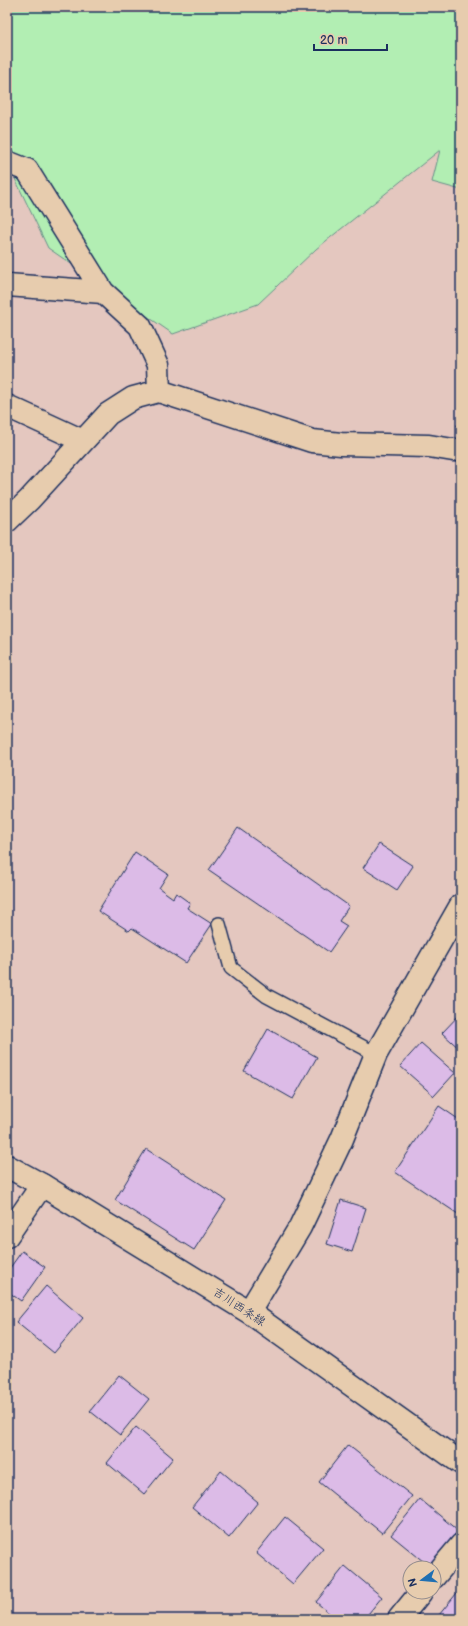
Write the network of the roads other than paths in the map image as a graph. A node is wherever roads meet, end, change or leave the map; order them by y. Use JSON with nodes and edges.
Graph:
{"nodes":[{"id":1,"x":7,"y":162,"type":"edge"},
{"id":2,"x":7,"y":285,"type":"edge"},
{"id":3,"x":103,"y":292,"type":"junction"},
{"id":4,"x":159,"y":391,"type":"junction"},
{"id":5,"x":7,"y":406,"type":"edge"},
{"id":6,"x":83,"y":441,"type":"junction"},
{"id":7,"x":461,"y":450,"type":"edge"},
{"id":8,"x":7,"y":521,"type":"edge"},
{"id":9,"x":461,"y":905,"type":"edge"},
{"id":10,"x":220,"y":924,"type":"dead end"},
{"id":11,"x":376,"y":1054,"type":"junction"},
{"id":12,"x":7,"y":1166,"type":"edge"},
{"id":13,"x":42,"y":1185,"type":"junction"},
{"id":14,"x":7,"y":1236,"type":"edge"},
{"id":15,"x":250,"y":1312,"type":"junction"},
{"id":16,"x":461,"y":1463,"type":"edge"},
{"id":17,"x":461,"y":1545,"type":"edge"},
{"id":18,"x":442,"y":1568,"type":"edge"},
{"id":19,"x":414,"y":1600,"type":"edge"},
{"id":20,"x":399,"y":1619,"type":"edge"}],
"edges":[{"from":1,"to":3,"type":"street"},
{"from":2,"to":3,"type":"street"},
{"from":3,"to":4,"type":"street"},
{"from":4,"to":6,"type":"street"},
{"from":4,"to":7,"type":"street"},
{"from":5,"to":6,"type":"street"},
{"from":6,"to":8,"type":"street"},
{"from":9,"to":11,"type":"street"},
{"from":10,"to":11,"type":"lane"},
{"from":11,"to":15,"type":"street"},
{"from":12,"to":13,"type":"street","name":"吉川西条線"},
{"from":13,"to":14,"type":"street"},
{"from":13,"to":15,"type":"street","name":"吉川西条線"},
{"from":15,"to":16,"type":"street","name":"吉川西条線"},
{"from":17,"to":18,"type":"street"},
{"from":19,"to":20,"type":"street"}]}
